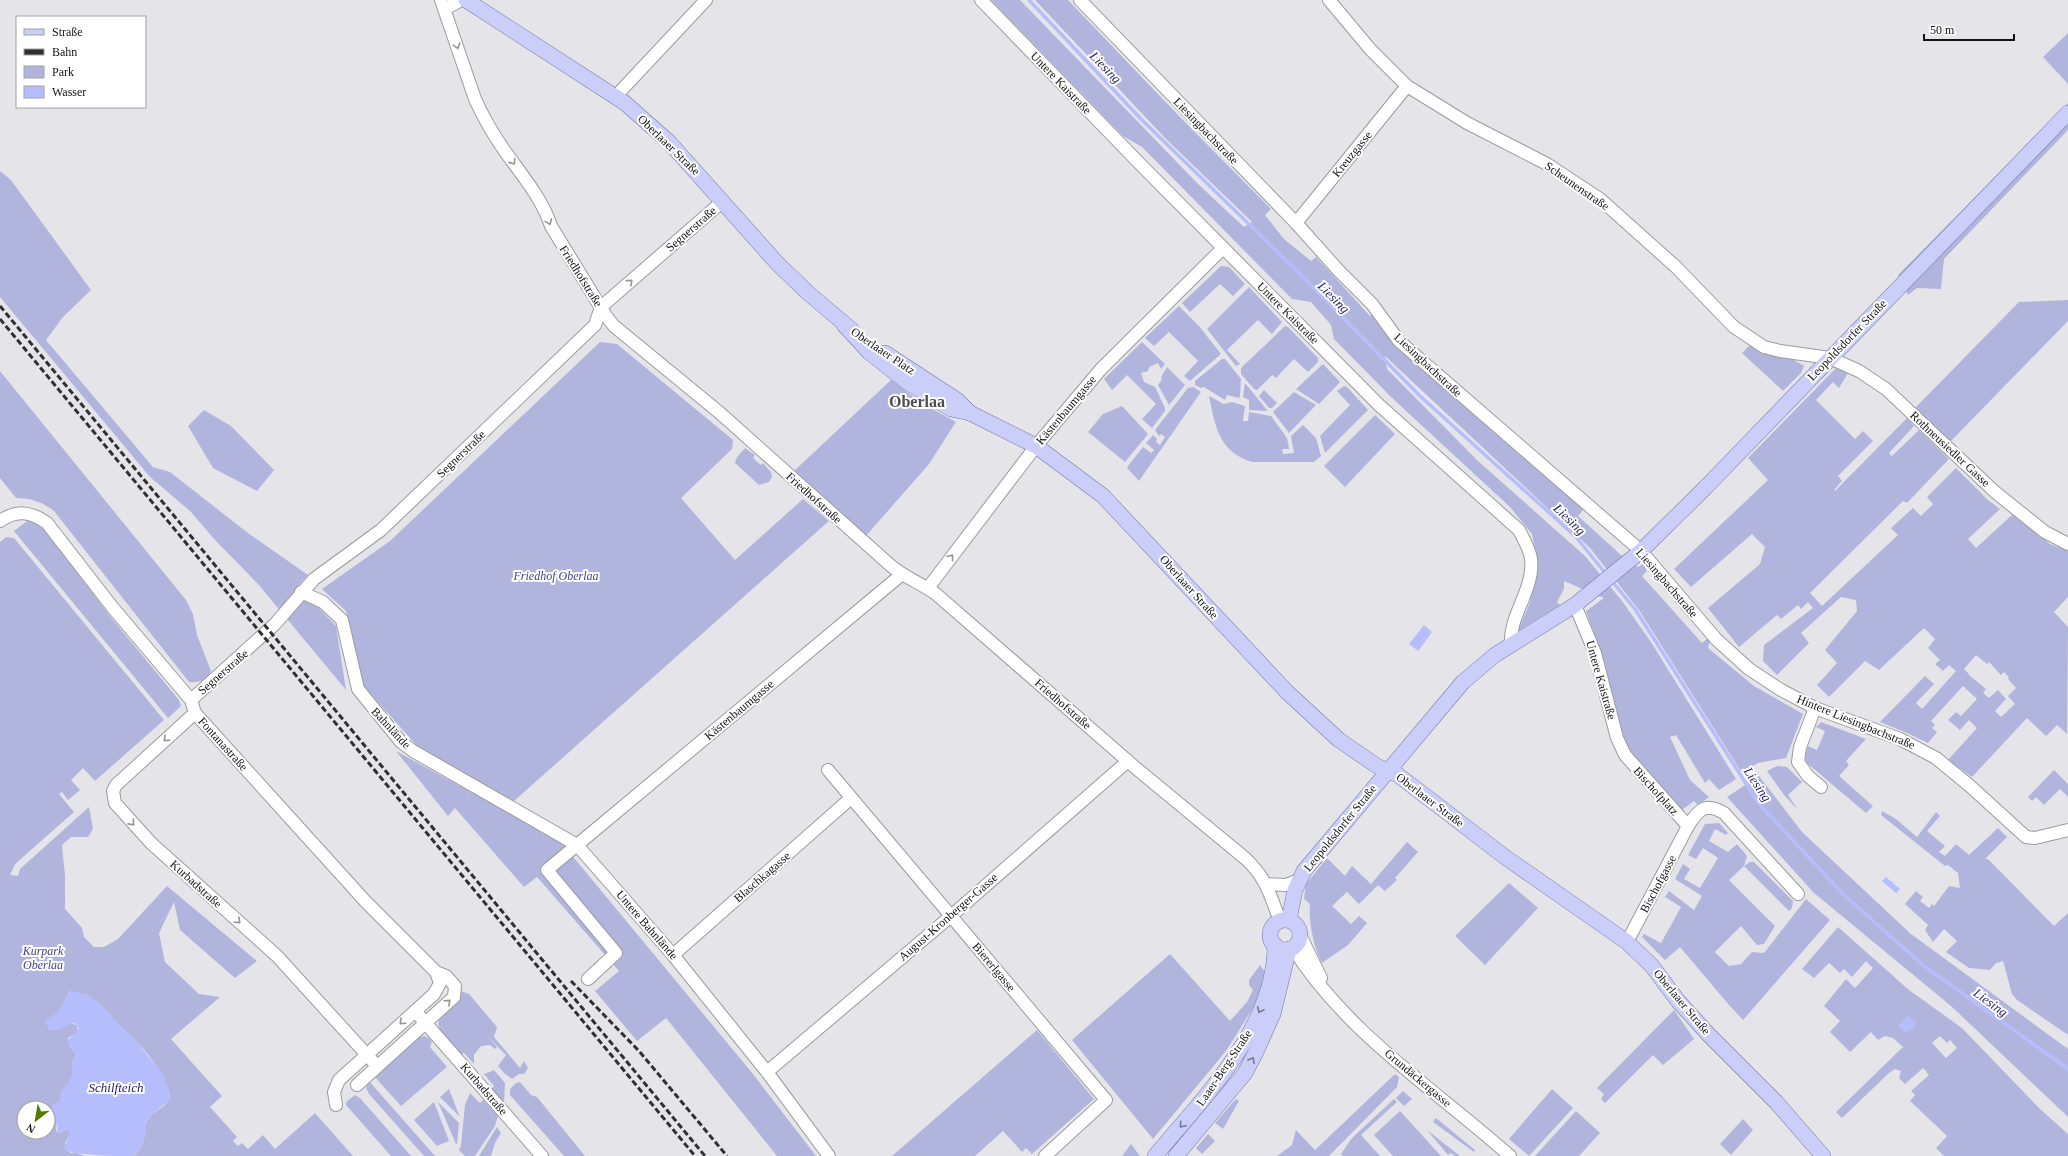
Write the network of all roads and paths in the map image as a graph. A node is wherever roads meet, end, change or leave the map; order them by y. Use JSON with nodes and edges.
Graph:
{"nodes":[{"id":1,"x":460,"y":0,"type":"edge"},
{"id":2,"x":466,"y":0,"type":"edge"},
{"id":3,"x":706,"y":0,"type":"edge"},
{"id":4,"x":981,"y":0,"type":"edge"},
{"id":5,"x":1080,"y":0,"type":"edge"},
{"id":6,"x":1329,"y":0,"type":"edge"},
{"id":7,"x":443,"y":5,"type":"edge"},
{"id":8,"x":1407,"y":86,"type":"junction"},
{"id":9,"x":616,"y":96,"type":"junction"},
{"id":10,"x":2068,"y":113,"type":"edge"},
{"id":11,"x":723,"y":201,"type":"junction"},
{"id":12,"x":1296,"y":223,"type":"junction"},
{"id":13,"x":1223,"y":248,"type":"junction"},
{"id":14,"x":601,"y":307,"type":"junction"},
{"id":15,"x":844,"y":324,"type":"joint"},
{"id":16,"x":1830,"y":358,"type":"junction"},
{"id":17,"x":1036,"y":446,"type":"junction"},
{"id":18,"x":0,"y":521,"type":"edge"},
{"id":19,"x":2068,"y":544,"type":"edge"},
{"id":20,"x":1641,"y":551,"type":"junction"},
{"id":21,"x":901,"y":575,"type":"junction"},
{"id":22,"x":928,"y":588,"type":"junction"},
{"id":23,"x":301,"y":592,"type":"junction"},
{"id":24,"x":1575,"y":606,"type":"junction"},
{"id":25,"x":1511,"y":646,"type":"junction"},
{"id":26,"x":1781,"y":690,"type":"joint"},
{"id":27,"x":191,"y":700,"type":"junction"},
{"id":28,"x":1815,"y":708,"type":"junction"},
{"id":29,"x":195,"y":713,"type":"junction"},
{"id":30,"x":1625,"y":755,"type":"joint"},
{"id":31,"x":1128,"y":761,"type":"junction"},
{"id":32,"x":828,"y":770,"type":"dead end"},
{"id":33,"x":1388,"y":770,"type":"junction"},
{"id":34,"x":1821,"y":787,"type":"dead end"},
{"id":35,"x":851,"y":798,"type":"junction"},
{"id":36,"x":1688,"y":826,"type":"junction"},
{"id":37,"x":2068,"y":830,"type":"edge"},
{"id":38,"x":577,"y":844,"type":"junction"},
{"id":39,"x":1299,"y":880,"type":"junction"},
{"id":40,"x":1267,"y":884,"type":"junction"},
{"id":41,"x":1798,"y":894,"type":"dead end"},
{"id":42,"x":951,"y":916,"type":"junction"},
{"id":43,"x":1284,"y":921,"type":"junction"},
{"id":44,"x":1627,"y":942,"type":"junction"},
{"id":45,"x":1294,"y":944,"type":"junction"},
{"id":46,"x":1275,"y":945,"type":"junction"},
{"id":47,"x":674,"y":955,"type":"junction"},
{"id":48,"x":1285,"y":970,"type":"junction"},
{"id":49,"x":436,"y":972,"type":"junction"},
{"id":50,"x":1310,"y":972,"type":"junction"},
{"id":51,"x":588,"y":979,"type":"dead end"},
{"id":52,"x":1329,"y":996,"type":"junction"},
{"id":53,"x":415,"y":1011,"type":"junction"},
{"id":54,"x":425,"y":1023,"type":"junction"},
{"id":55,"x":367,"y":1054,"type":"junction"},
{"id":56,"x":377,"y":1066,"type":"junction"},
{"id":57,"x":767,"y":1072,"type":"junction"},
{"id":58,"x":357,"y":1085,"type":"dead end"},
{"id":59,"x":336,"y":1105,"type":"dead end"},
{"id":60,"x":542,"y":1156,"type":"edge"},
{"id":61,"x":829,"y":1156,"type":"edge"},
{"id":62,"x":1045,"y":1156,"type":"edge"},
{"id":63,"x":1155,"y":1156,"type":"edge"},
{"id":64,"x":1176,"y":1156,"type":"edge"},
{"id":65,"x":1510,"y":1156,"type":"edge"},
{"id":66,"x":1823,"y":1156,"type":"edge"}],
"edges":[{"from":1,"to":7,"type":"street"},
{"from":2,"to":9,"type":"main road","name":"Oberlaaer Straße"},
{"from":3,"to":9,"type":"street"},
{"from":4,"to":13,"type":"street","name":"Untere Kaistraße"},
{"from":5,"to":12,"type":"street","name":"Liesingbachstraße"},
{"from":6,"to":8,"type":"street","name":"Scheunenstraße"},
{"from":7,"to":14,"type":"street","name":"Friedhofstraße","one_way":true},
{"from":8,"to":12,"type":"street","name":"Kreuzgasse"},
{"from":8,"to":16,"type":"street","name":"Scheunenstraße"},
{"from":9,"to":11,"type":"main road","name":"Oberlaaer Straße"},
{"from":10,"to":16,"type":"main road","name":"Leopoldsdorfer Straße"},
{"from":14,"to":11,"type":"street","name":"Segnerstraße","one_way":true},
{"from":11,"to":15,"type":"main road","name":"Oberlaaer Straße"},
{"from":12,"to":20,"type":"street","name":"Liesingbachstraße"},
{"from":13,"to":17,"type":"street","name":"Kästenbaumgasse"},
{"from":13,"to":25,"type":"street","name":"Untere Kaistraße"},
{"from":14,"to":21,"type":"street","name":"Friedhofstraße"},
{"from":14,"to":23,"type":"street","name":"Segnerstraße"},
{"from":15,"to":17,"type":"main road","name":"Oberlaaer Platz"},
{"from":16,"to":19,"type":"street","name":"Rothneusiedler Gasse"},
{"from":16,"to":20,"type":"main road","name":"Leopoldsdorfer Straße"},
{"from":22,"to":17,"type":"street","name":"Kästenbaumgasse","one_way":true},
{"from":17,"to":33,"type":"main road","name":"Oberlaaer Straße"},
{"from":18,"to":27,"type":"street","name":"Fontanastraße"},
{"from":20,"to":24,"type":"main road","name":"Leopoldsdorfer Straße"},
{"from":20,"to":26,"type":"street","name":"Liesingbachstraße"},
{"from":21,"to":22,"type":"street","name":"Friedhofstraße"},
{"from":21,"to":38,"type":"street","name":"Kästenbaumgasse"},
{"from":22,"to":31,"type":"street","name":"Friedhofstraße"},
{"from":23,"to":27,"type":"street","name":"Segnerstraße"},
{"from":23,"to":38,"type":"street","name":"Bahnlände"},
{"from":24,"to":25,"type":"main road","name":"Leopoldsdorfer Straße"},
{"from":24,"to":30,"type":"street","name":"Untere Kaistraße"},
{"from":25,"to":33,"type":"main road","name":"Leopoldsdorfer Straße"},
{"from":26,"to":28,"type":"street","name":"Hintere Liesingbachstraße"},
{"from":27,"to":29,"type":"street","name":"Fontanastraße"},
{"from":28,"to":34,"type":"street"},
{"from":28,"to":37,"type":"street","name":"Hintere Liesingbachstraße"},
{"from":29,"to":49,"type":"street","name":"Fontanastraße"},
{"from":29,"to":55,"type":"street","name":"Kurbadstraße","one_way":true},
{"from":30,"to":36,"type":"street","name":"Bischofplatz"},
{"from":31,"to":40,"type":"street","name":"Friedhofstraße"},
{"from":31,"to":42,"type":"street","name":"August-Kronberger-Gasse"},
{"from":32,"to":35,"type":"street","name":"Biererlgasse"},
{"from":33,"to":39,"type":"main road","name":"Leopoldsdorfer Straße"},
{"from":33,"to":44,"type":"main road","name":"Oberlaaer Straße"},
{"from":35,"to":42,"type":"street","name":"Biererlgasse"},
{"from":35,"to":47,"type":"street","name":"Blaschkagasse"},
{"from":36,"to":41,"type":"street"},
{"from":36,"to":44,"type":"street","name":"Bischofgasse"},
{"from":38,"to":47,"type":"street","name":"Untere Bahnlände"},
{"from":38,"to":51,"type":"street"},
{"from":39,"to":40,"type":"street"},
{"from":39,"to":43,"type":"main road","name":"Leopoldsdorfer Straße"},
{"from":40,"to":43,"type":"street","name":"Friedhofstraße"},
{"from":42,"to":57,"type":"street","name":"August-Kronberger-Gasse"},
{"from":42,"to":62,"type":"street","name":"Biererlgasse"},
{"from":43,"to":45,"type":"main road"},
{"from":43,"to":46,"type":"main road"},
{"from":44,"to":66,"type":"main road","name":"Oberlaaer Straße"},
{"from":45,"to":46,"type":"main road"},
{"from":45,"to":48,"type":"main road","name":"Laaer-Berg-Straße"},
{"from":45,"to":50,"type":"street","name":"Grundäckergasse"},
{"from":45,"to":52,"type":"street","name":"Grundäckergasse"},
{"from":46,"to":63,"type":"main road","name":"Laaer-Berg-Straße","one_way":true},
{"from":47,"to":57,"type":"street","name":"Untere Bahnlände"},
{"from":48,"to":50,"type":"street"},
{"from":64,"to":48,"type":"main road","name":"Laaer-Berg-Straße","one_way":true},
{"from":49,"to":53,"type":"street"},
{"from":54,"to":49,"type":"street","one_way":true},
{"from":50,"to":52,"type":"street","name":"Grundäckergasse"},
{"from":52,"to":65,"type":"street","name":"Grundäckergasse"},
{"from":53,"to":54,"type":"street","name":"Kurbadstraße"},
{"from":53,"to":55,"type":"street","one_way":true},
{"from":54,"to":56,"type":"street"},
{"from":54,"to":60,"type":"street","name":"Kurbadstraße"},
{"from":55,"to":56,"type":"street","name":"Kurbadstraße"},
{"from":55,"to":59,"type":"street"},
{"from":56,"to":58,"type":"street"},
{"from":57,"to":61,"type":"street","name":"Untere Bahnlände"}]}
